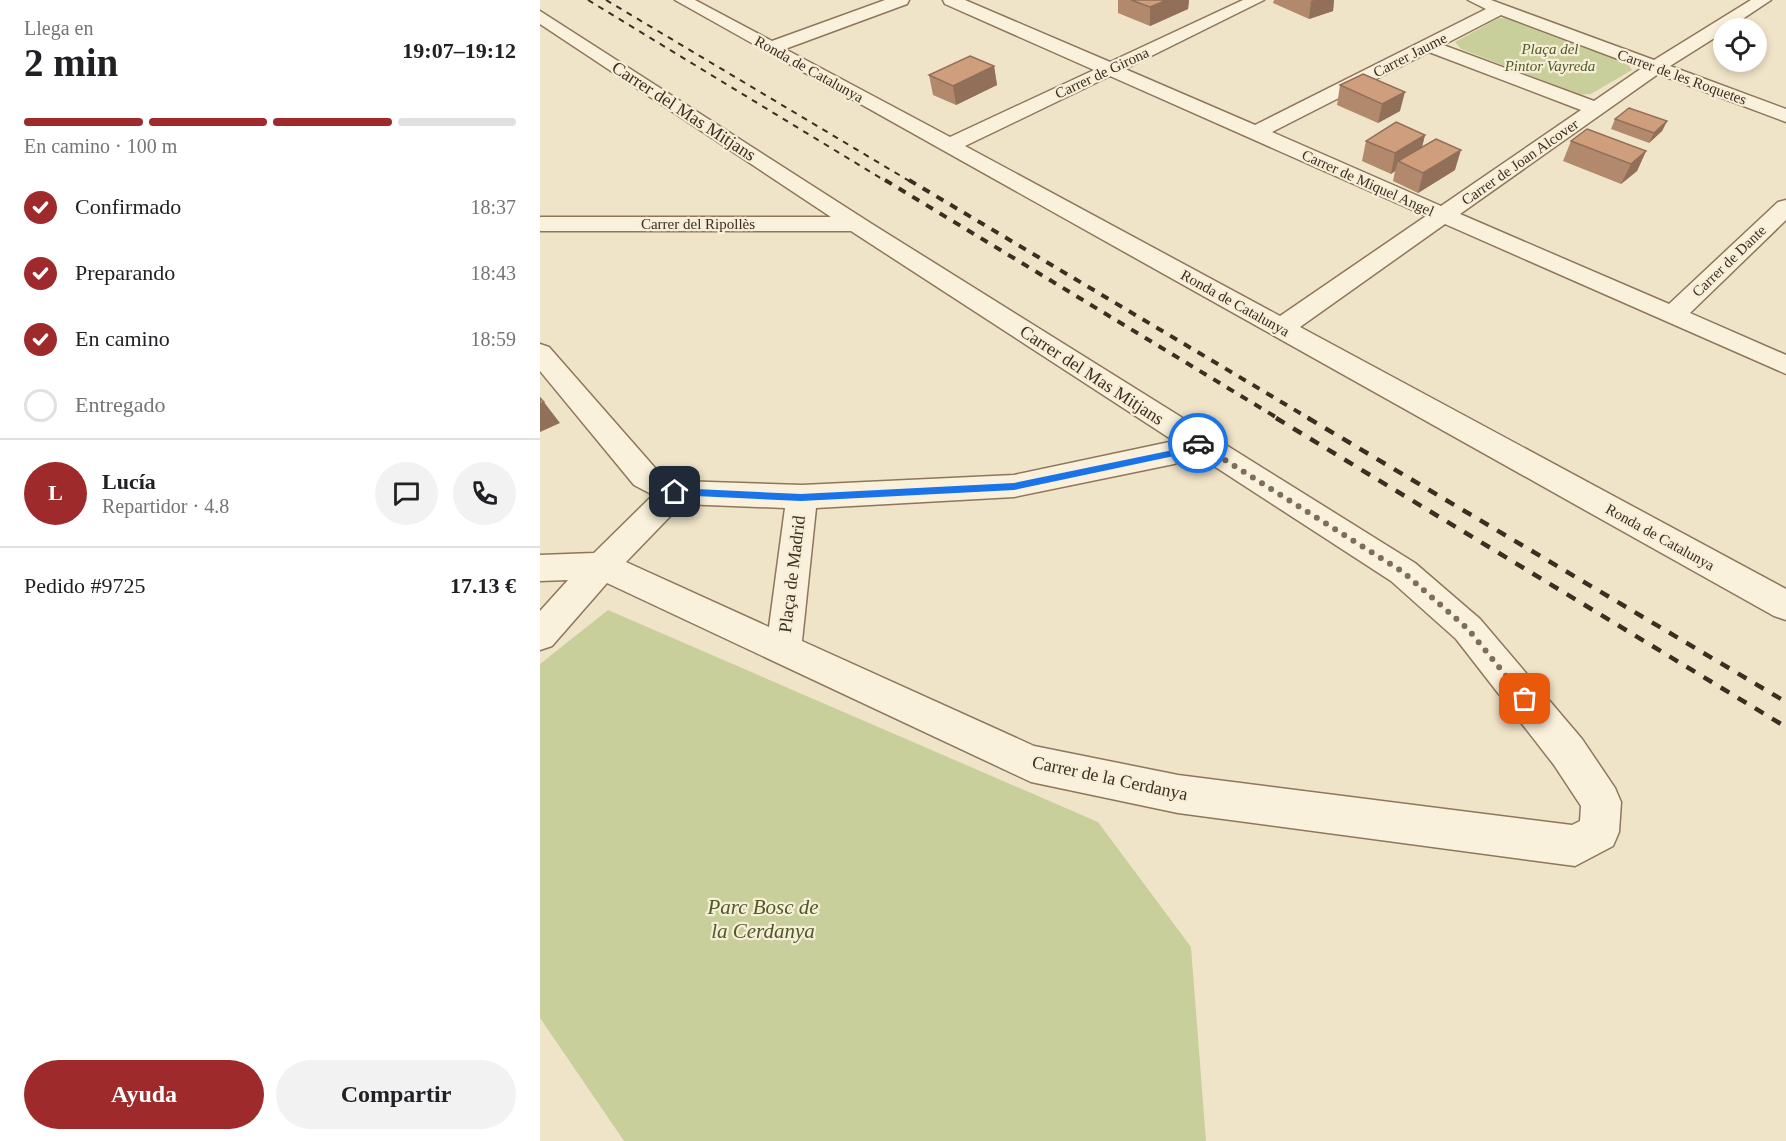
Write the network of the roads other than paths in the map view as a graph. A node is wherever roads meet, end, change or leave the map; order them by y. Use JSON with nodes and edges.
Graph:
{"nodes":[{"id":1,"x":683,"y":0,"type":"edge"},
{"id":2,"x":901,"y":0,"type":"edge"},
{"id":3,"x":951,"y":0,"type":"edge"},
{"id":4,"x":1476,"y":0,"type":"edge"},
{"id":5,"x":1247,"y":1,"type":"edge"},
{"id":6,"x":1761,"y":3,"type":"edge"},
{"id":7,"x":1500,"y":9,"type":"junction"},
{"id":8,"x":540,"y":16,"type":"edge"},
{"id":9,"x":550,"y":42,"type":"dead end"},
{"id":10,"x":581,"y":42,"type":"junction"},
{"id":11,"x":1428,"y":45,"type":"junction"},
{"id":12,"x":770,"y":48,"type":"junction"},
{"id":13,"x":1656,"y":68,"type":"junction"},
{"id":14,"x":1110,"y":69,"type":"junction"},
{"id":15,"x":1597,"y":109,"type":"junction"},
{"id":16,"x":1786,"y":116,"type":"edge"},
{"id":17,"x":1255,"y":133,"type":"junction"},
{"id":18,"x":948,"y":146,"type":"junction"},
{"id":19,"x":1786,"y":207,"type":"edge"},
{"id":20,"x":1442,"y":216,"type":"junction"},
{"id":21,"x":540,"y":224,"type":"edge"},
{"id":22,"x":855,"y":224,"type":"junction"},
{"id":23,"x":1672,"y":316,"type":"junction"},
{"id":24,"x":1280,"y":328,"type":"junction"},
{"id":25,"x":540,"y":353,"type":"edge"},
{"id":26,"x":1786,"y":365,"type":"edge"},
{"id":27,"x":1197,"y":443,"type":"junction"},
{"id":28,"x":675,"y":492,"type":"junction"},
{"id":29,"x":801,"y":497,"type":"junction"},
{"id":30,"x":602,"y":566,"type":"junction"},
{"id":31,"x":540,"y":568,"type":"edge"},
{"id":32,"x":1786,"y":606,"type":"edge"},
{"id":33,"x":540,"y":635,"type":"edge"},
{"id":34,"x":783,"y":650,"type":"junction"},
{"id":35,"x":1575,"y":846,"type":"joint"}],
"edges":[{"from":1,"to":12,"type":"street","name":"Ronda de Catalunya"},
{"from":2,"to":12,"type":"street"},
{"from":3,"to":14,"type":"street","name":"Carrer de Miquel Angel"},
{"from":4,"to":7,"type":"street","name":"Carrer de les Roquetes"},
{"from":5,"to":14,"type":"street","name":"Carrer de Girona"},
{"from":6,"to":13,"type":"street","name":"Carrer de Joan Alcover"},
{"from":7,"to":11,"type":"street","name":"Carrer Jaume"},
{"from":7,"to":13,"type":"street","name":"Carrer de les Roquetes"},
{"from":8,"to":10,"type":"street","name":"Carrer del Mas Mitjans"},
{"from":9,"to":10,"type":"street"},
{"from":10,"to":22,"type":"street","name":"Carrer del Mas Mitjans"},
{"from":11,"to":15,"type":"street"},
{"from":11,"to":17,"type":"street","name":"Carrer Jaume"},
{"from":12,"to":18,"type":"street","name":"Ronda de Catalunya"},
{"from":13,"to":15,"type":"street","name":"Carrer de Joan Alcover"},
{"from":13,"to":16,"type":"street","name":"Carrer de les Roquetes"},
{"from":14,"to":17,"type":"street","name":"Carrer de Miquel Angel"},
{"from":14,"to":18,"type":"street","name":"Carrer de Girona"},
{"from":15,"to":20,"type":"street","name":"Carrer de Joan Alcover"},
{"from":17,"to":20,"type":"street","name":"Carrer de Miquel Angel"},
{"from":18,"to":24,"type":"street","name":"Ronda de Catalunya"},
{"from":19,"to":23,"type":"street","name":"Carrer de Dante"},
{"from":20,"to":23,"type":"street","name":"Carrer de Miquel Angel"},
{"from":20,"to":24,"type":"street","name":"Carrer de Joan Alcover"},
{"from":21,"to":22,"type":"street","name":"Carrer del Ripollès"},
{"from":22,"to":27,"type":"street","name":"Carrer del Mas Mitjans"},
{"from":23,"to":26,"type":"street","name":"Carrer de Miquel Angel"},
{"from":24,"to":32,"type":"street","name":"Ronda de Catalunya"},
{"from":25,"to":28,"type":"street"},
{"from":27,"to":29,"type":"street"},
{"from":27,"to":35,"type":"street","name":"Carrer del Mas Mitjans"},
{"from":28,"to":29,"type":"street"},
{"from":28,"to":30,"type":"street"},
{"from":29,"to":34,"type":"street","name":"Plaça de Madrid"},
{"from":30,"to":31,"type":"street","name":"Carrer de la Cerdanya"},
{"from":30,"to":33,"type":"street"},
{"from":30,"to":34,"type":"street","name":"Carrer de la Cerdanya"},
{"from":34,"to":35,"type":"street","name":"Carrer de la Cerdanya"}]}
